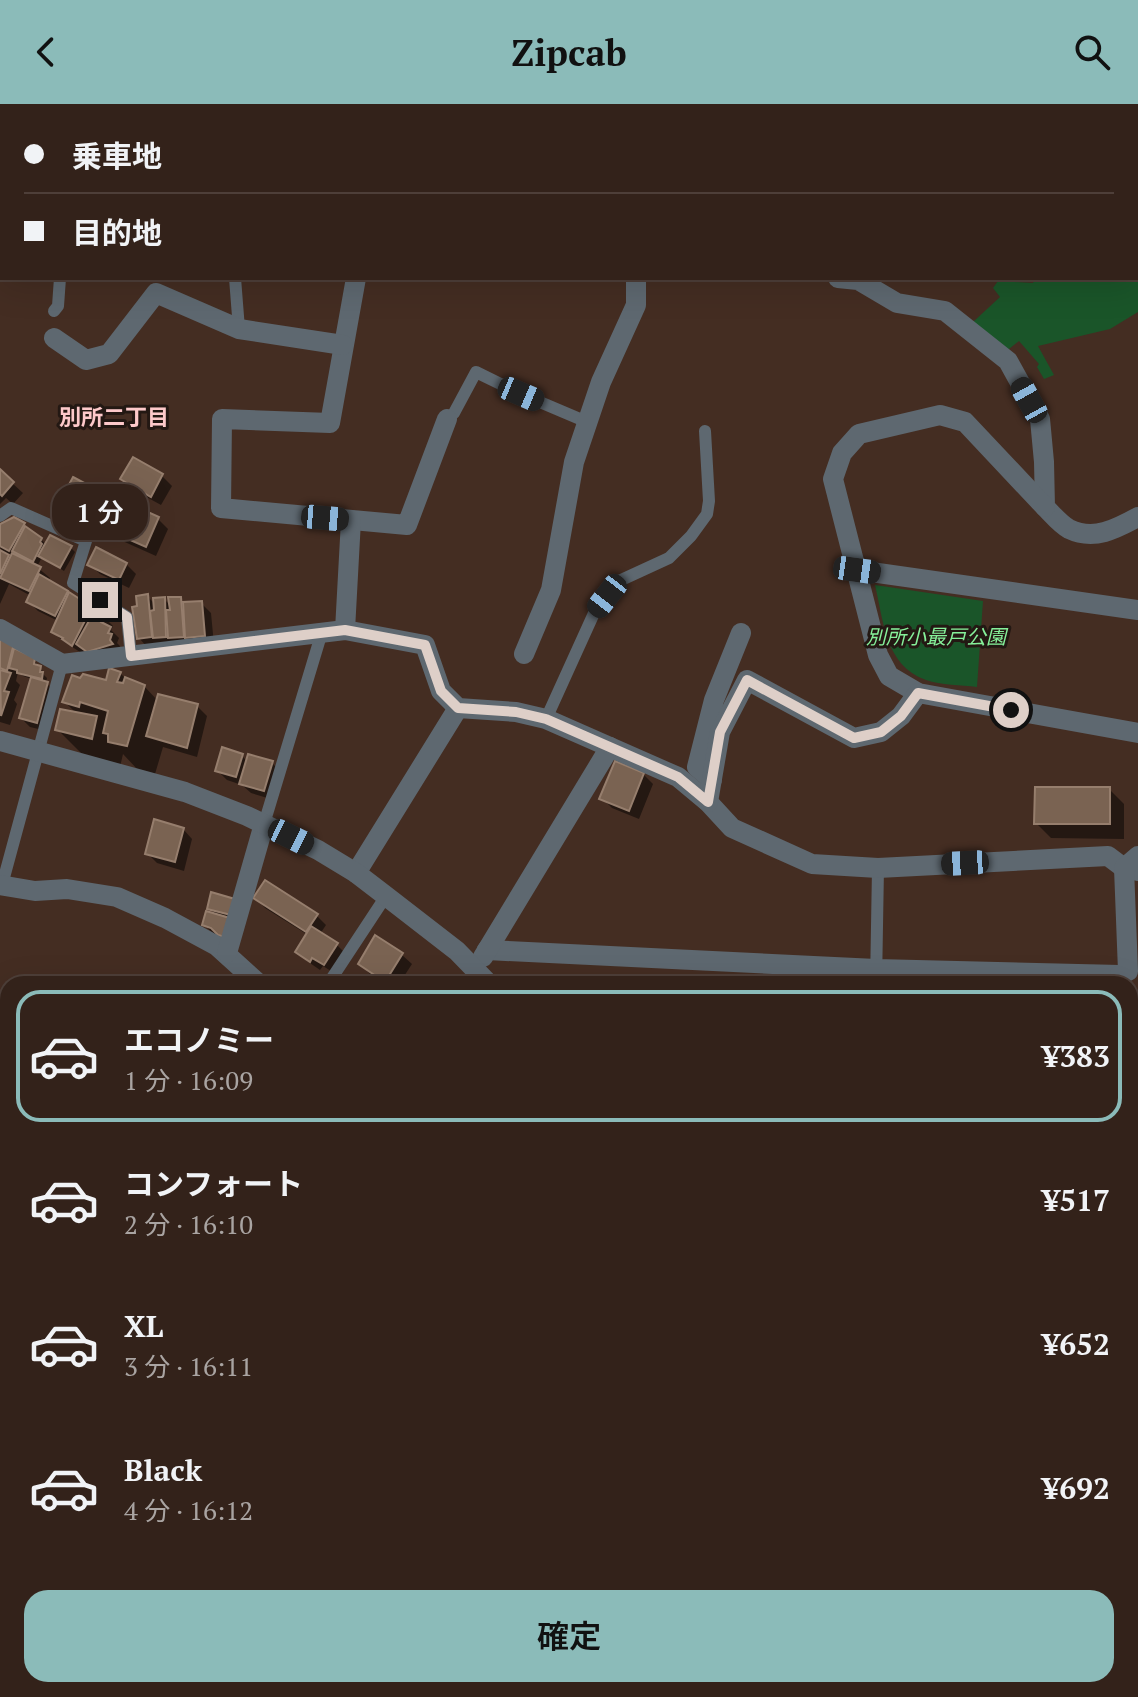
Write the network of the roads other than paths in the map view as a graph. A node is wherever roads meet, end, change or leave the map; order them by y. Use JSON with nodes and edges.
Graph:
{"nodes":[{"id":1,"x":60,"y":280,"type":"edge"},
{"id":2,"x":235,"y":280,"type":"edge"},
{"id":3,"x":356,"y":280,"type":"edge"},
{"id":4,"x":636,"y":280,"type":"edge"},
{"id":5,"x":858,"y":280,"type":"edge"},
{"id":6,"x":54,"y":311,"type":"dead end"},
{"id":7,"x":239,"y":329,"type":"junction"},
{"id":8,"x":54,"y":338,"type":"dead end"},
{"id":9,"x":343,"y":345,"type":"junction"},
{"id":10,"x":447,"y":419,"type":"joint"},
{"id":11,"x":587,"y":422,"type":"junction"},
{"id":12,"x":705,"y":431,"type":"dead end"},
{"id":13,"x":1045,"y":507,"type":"junction"},
{"id":14,"x":0,"y":516,"type":"edge"},
{"id":15,"x":1138,"y":517,"type":"edge"},
{"id":16,"x":351,"y":520,"type":"junction"},
{"id":17,"x":857,"y":570,"type":"junction"},
{"id":18,"x":1138,"y":610,"type":"edge"},
{"id":19,"x":0,"y":629,"type":"edge"},
{"id":20,"x":345,"y":630,"type":"junction"},
{"id":21,"x":322,"y":632,"type":"junction"},
{"id":22,"x":741,"y":633,"type":"dead end"},
{"id":23,"x":524,"y":654,"type":"dead end"},
{"id":24,"x":131,"y":656,"type":"junction"},
{"id":25,"x":62,"y":664,"type":"junction"},
{"id":26,"x":918,"y":693,"type":"junction"},
{"id":27,"x":458,"y":708,"type":"junction"},
{"id":28,"x":546,"y":719,"type":"junction"},
{"id":29,"x":1138,"y":733,"type":"edge"},
{"id":30,"x":0,"y":741,"type":"edge"},
{"id":31,"x":610,"y":747,"type":"junction"},
{"id":32,"x":39,"y":751,"type":"junction"},
{"id":33,"x":712,"y":780,"type":"junction"},
{"id":34,"x":708,"y":802,"type":"junction"},
{"id":35,"x":264,"y":824,"type":"junction"},
{"id":36,"x":1133,"y":865,"type":"edge"},
{"id":37,"x":878,"y":868,"type":"junction"},
{"id":38,"x":356,"y":873,"type":"junction"},
{"id":39,"x":1,"y":885,"type":"edge"},
{"id":40,"x":386,"y":896,"type":"junction"},
{"id":41,"x":487,"y":950,"type":"junction"},
{"id":42,"x":227,"y":953,"type":"junction"},
{"id":43,"x":251,"y":976,"type":"edge"},
{"id":44,"x":333,"y":976,"type":"edge"},
{"id":45,"x":481,"y":976,"type":"edge"},
{"id":46,"x":482,"y":976,"type":"edge"},
{"id":47,"x":862,"y":976,"type":"edge"},
{"id":48,"x":876,"y":976,"type":"edge"},
{"id":49,"x":1124,"y":976,"type":"edge"}],
"edges":[{"from":1,"to":6,"type":"lane"},
{"from":2,"to":7,"type":"lane"},
{"from":3,"to":9,"type":"street"},
{"from":4,"to":11,"type":"street"},
{"from":5,"to":13,"type":"street"},
{"from":7,"to":8,"type":"street"},
{"from":7,"to":9,"type":"street"},
{"from":9,"to":16,"type":"street"},
{"from":10,"to":11,"type":"lane"},
{"from":10,"to":16,"type":"street"},
{"from":11,"to":23,"type":"street"},
{"from":12,"to":28,"type":"lane"},
{"from":13,"to":15,"type":"street"},
{"from":13,"to":17,"type":"street"},
{"from":14,"to":24,"type":"lane"},
{"from":16,"to":20,"type":"street"},
{"from":17,"to":18,"type":"street"},
{"from":17,"to":26,"type":"street"},
{"from":19,"to":25,"type":"street"},
{"from":20,"to":21,"type":"street"},
{"from":20,"to":27,"type":"street"},
{"from":21,"to":24,"type":"street"},
{"from":21,"to":35,"type":"lane"},
{"from":22,"to":33,"type":"street"},
{"from":24,"to":25,"type":"street"},
{"from":25,"to":32,"type":"lane"},
{"from":26,"to":29,"type":"street"},
{"from":26,"to":33,"type":"street"},
{"from":27,"to":28,"type":"street"},
{"from":27,"to":38,"type":"street"},
{"from":28,"to":31,"type":"street"},
{"from":30,"to":32,"type":"street"},
{"from":31,"to":34,"type":"street"},
{"from":31,"to":41,"type":"street"},
{"from":32,"to":35,"type":"street"},
{"from":32,"to":39,"type":"lane"},
{"from":33,"to":34,"type":"street"},
{"from":34,"to":37,"type":"street"},
{"from":35,"to":38,"type":"street"},
{"from":35,"to":42,"type":"street"},
{"from":36,"to":37,"type":"street"},
{"from":36,"to":49,"type":"street"},
{"from":37,"to":48,"type":"lane"},
{"from":38,"to":40,"type":"street"},
{"from":39,"to":42,"type":"street"},
{"from":40,"to":44,"type":"lane"},
{"from":40,"to":45,"type":"street"},
{"from":41,"to":46,"type":"street"},
{"from":41,"to":47,"type":"street"},
{"from":42,"to":43,"type":"street"}]}
